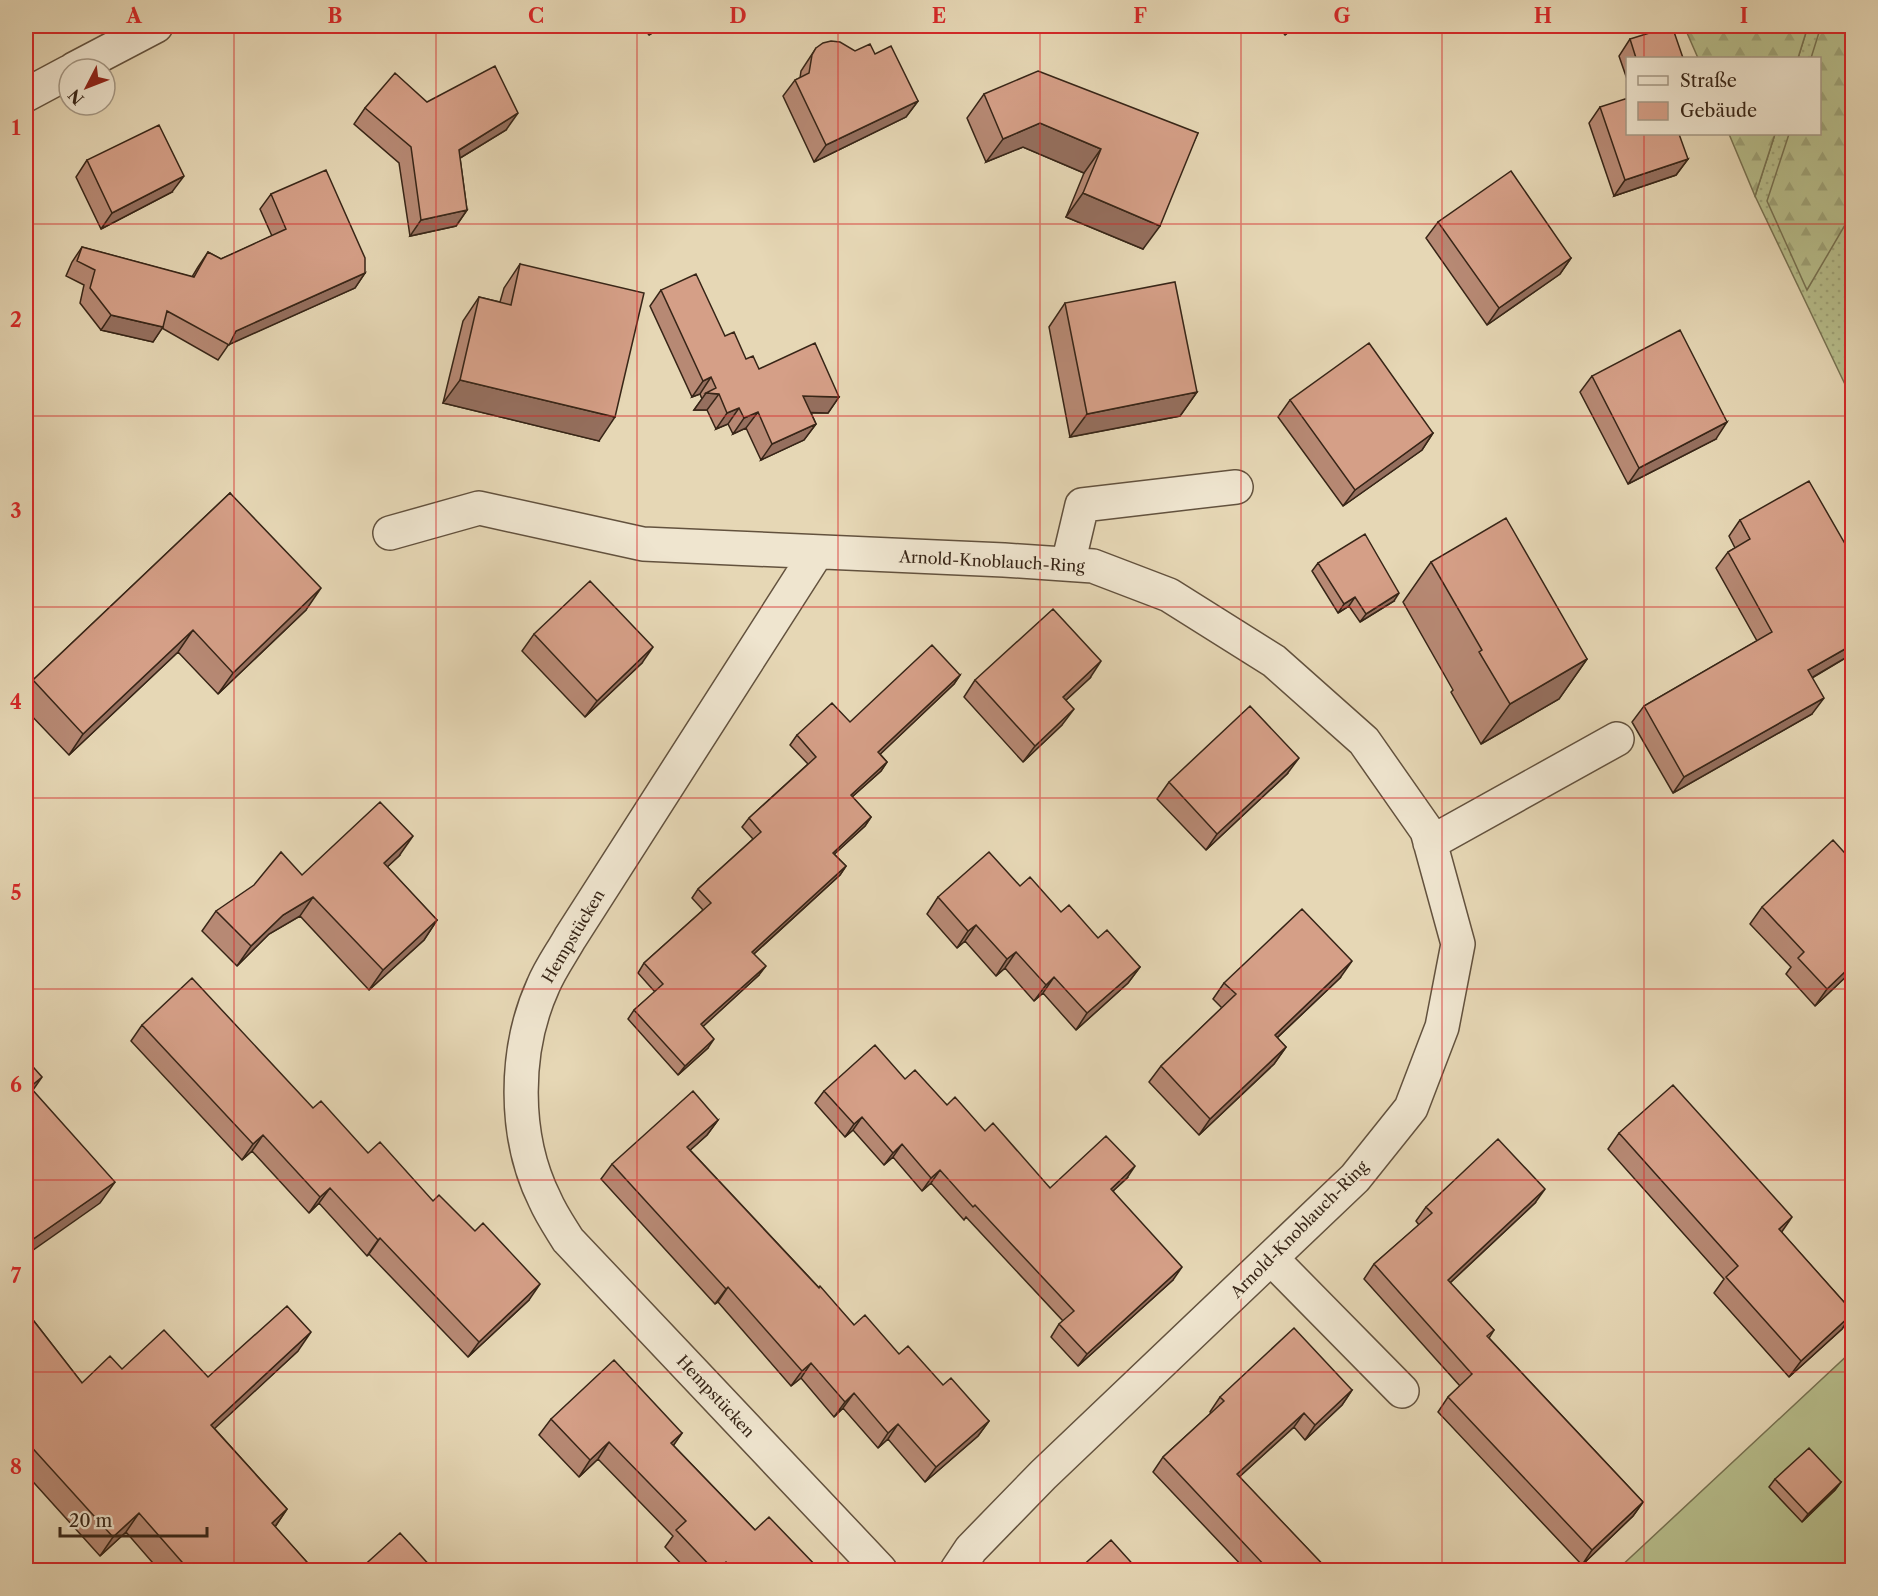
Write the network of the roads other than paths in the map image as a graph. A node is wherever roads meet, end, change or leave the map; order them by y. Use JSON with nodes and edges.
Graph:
{"nodes":[{"id":1,"x":156,"y":26,"type":"edge"},
{"id":2,"x":97,"y":57,"type":"edge"},
{"id":3,"x":57,"y":78,"type":"edge"},
{"id":4,"x":26,"y":95,"type":"edge"},
{"id":5,"x":1236,"y":487,"type":"dead end"},
{"id":6,"x":390,"y":533,"type":"dead end"},
{"id":7,"x":817,"y":552,"type":"junction"},
{"id":8,"x":1068,"y":564,"type":"junction"},
{"id":9,"x":1617,"y":739,"type":"dead end"},
{"id":10,"x":1431,"y":843,"type":"junction"},
{"id":11,"x":1271,"y":1258,"type":"junction"},
{"id":12,"x":1402,"y":1391,"type":"dead end"},
{"id":13,"x":880,"y":1570,"type":"edge"},
{"id":14,"x":957,"y":1570,"type":"edge"}],
"edges":[{"from":1,"to":2,"type":"street"},
{"from":3,"to":4,"type":"street"},
{"from":5,"to":8,"type":"street"},
{"from":6,"to":7,"type":"street","name":"Arnold-Knoblauch-Ring"},
{"from":7,"to":8,"type":"street","name":"Arnold-Knoblauch-Ring"},
{"from":7,"to":13,"type":"street","name":"Hempstücken"},
{"from":8,"to":10,"type":"street","name":"Arnold-Knoblauch-Ring"},
{"from":9,"to":10,"type":"street"},
{"from":10,"to":11,"type":"street","name":"Arnold-Knoblauch-Ring"},
{"from":11,"to":12,"type":"street"},
{"from":11,"to":14,"type":"street","name":"Arnold-Knoblauch-Ring"}]}
